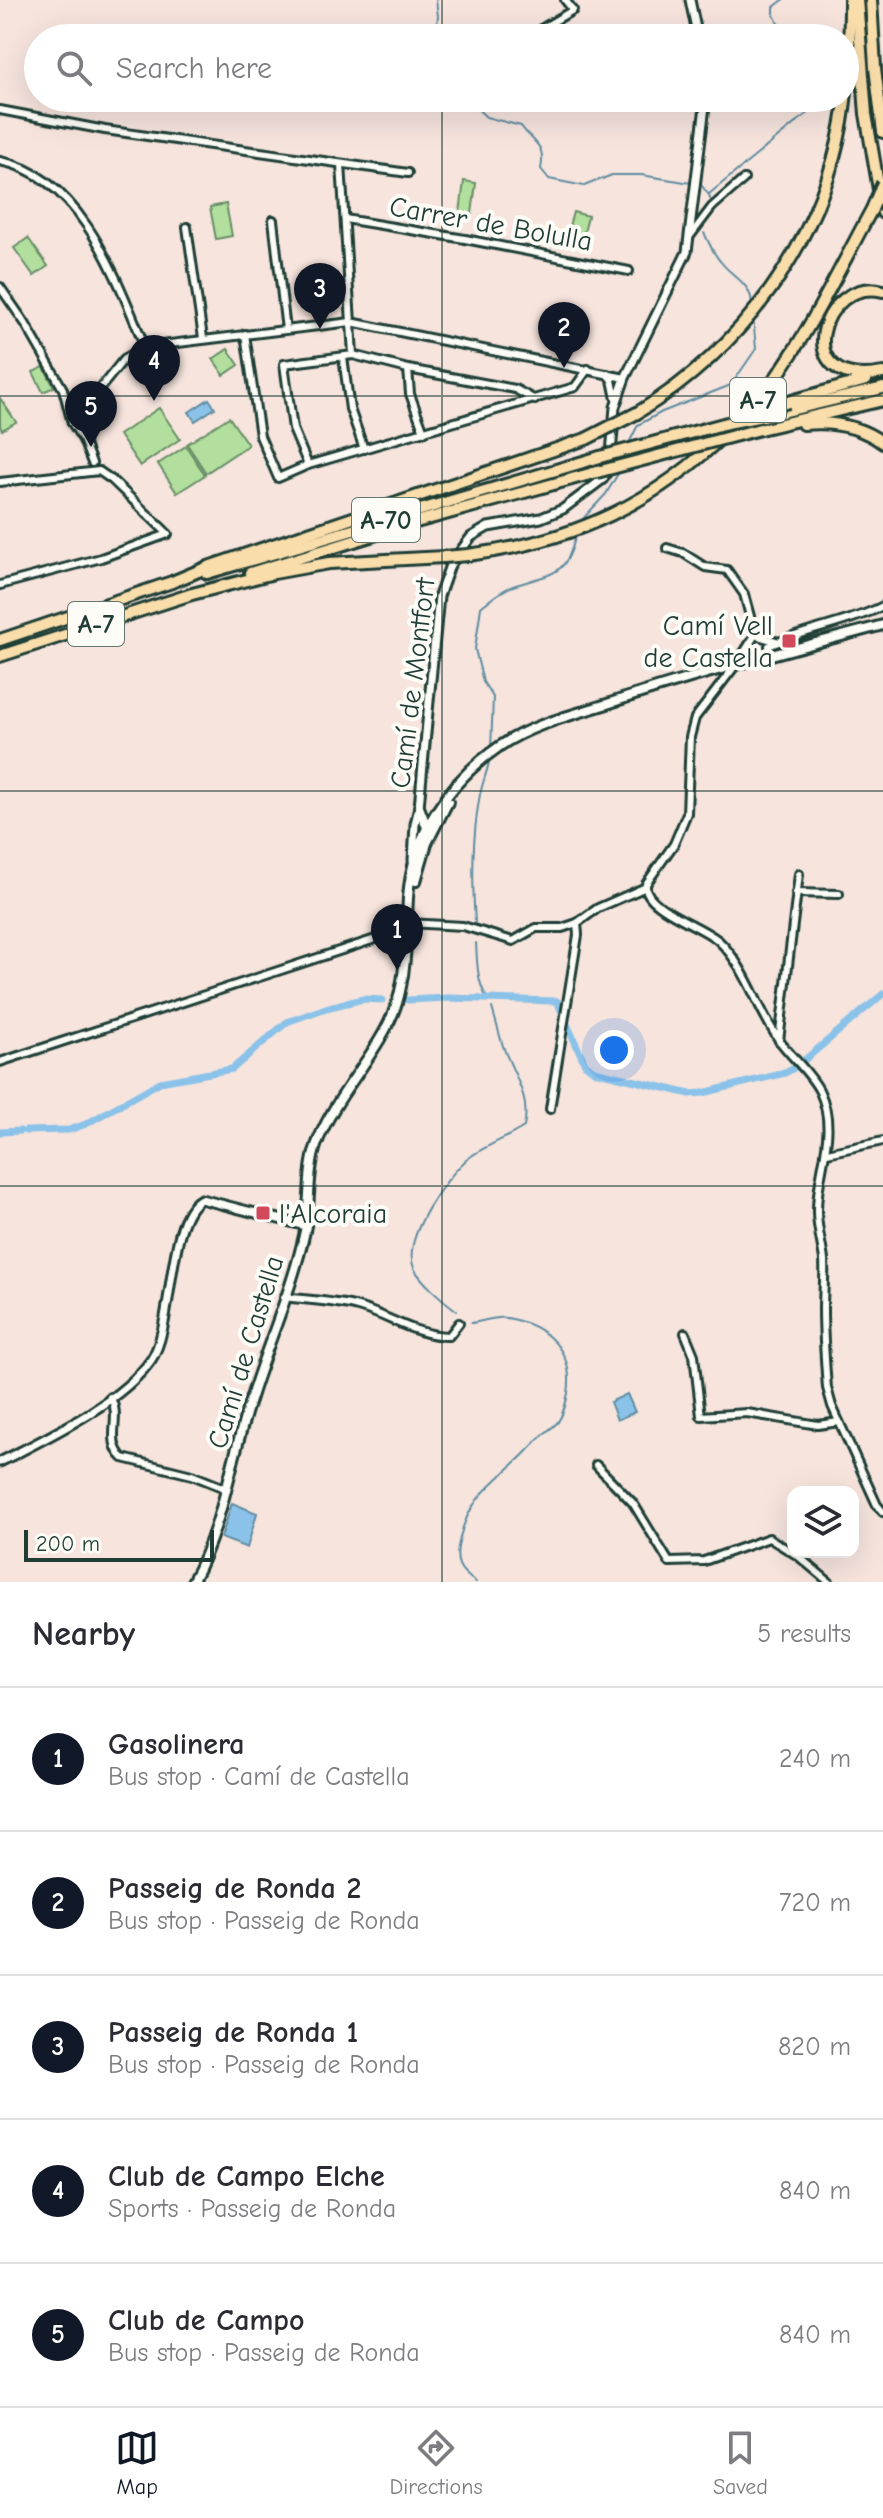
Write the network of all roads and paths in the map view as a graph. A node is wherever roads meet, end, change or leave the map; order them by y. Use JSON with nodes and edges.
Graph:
{"nodes":[{"id":1,"x":565,"y":0,"type":"edge"},
{"id":2,"x":690,"y":0,"type":"edge"},
{"id":3,"x":850,"y":0,"type":"edge"},
{"id":4,"x":857,"y":0,"type":"edge"},
{"id":5,"x":871,"y":0,"type":"edge"},
{"id":6,"x":550,"y":24,"type":"edge"},
{"id":7,"x":695,"y":24,"type":"edge"},
{"id":8,"x":849,"y":24,"type":"edge"},
{"id":9,"x":859,"y":24,"type":"edge"},
{"id":10,"x":859,"y":25,"type":"edge"},
{"id":11,"x":0,"y":110,"type":"edge"},
{"id":12,"x":704,"y":112,"type":"edge"},
{"id":13,"x":842,"y":112,"type":"edge"},
{"id":14,"x":883,"y":132,"type":"edge"},
{"id":15,"x":0,"y":161,"type":"edge"},
{"id":16,"x":341,"y":164,"type":"junction"},
{"id":17,"x":408,"y":173,"type":"dead end"},
{"id":18,"x":744,"y":179,"type":"dead end"},
{"id":19,"x":883,"y":183,"type":"edge"},
{"id":20,"x":877,"y":211,"type":"edge"},
{"id":21,"x":345,"y":219,"type":"junction"},
{"id":22,"x":273,"y":220,"type":"dead end"},
{"id":23,"x":187,"y":227,"type":"dead end"},
{"id":24,"x":690,"y":236,"type":"junction"},
{"id":25,"x":629,"y":271,"type":"dead end"},
{"id":26,"x":0,"y":287,"type":"edge"},
{"id":27,"x":883,"y":291,"type":"edge"},
{"id":28,"x":351,"y":322,"type":"junction"},
{"id":29,"x":286,"y":330,"type":"junction"},
{"id":30,"x":245,"y":334,"type":"junction"},
{"id":31,"x":203,"y":338,"type":"junction"},
{"id":32,"x":145,"y":347,"type":"junction"},
{"id":33,"x":353,"y":355,"type":"junction"},
{"id":34,"x":343,"y":357,"type":"junction"},
{"id":35,"x":408,"y":369,"type":"junction"},
{"id":36,"x":588,"y":369,"type":"junction"},
{"id":37,"x":607,"y":374,"type":"junction"},
{"id":38,"x":883,"y":374,"type":"edge"},
{"id":39,"x":625,"y":378,"type":"junction"},
{"id":40,"x":883,"y":388,"type":"edge"},
{"id":41,"x":535,"y":400,"type":"junction"},
{"id":42,"x":883,"y":400,"type":"edge"},
{"id":43,"x":615,"y":407,"type":"junction"},
{"id":44,"x":72,"y":423,"type":"junction"},
{"id":45,"x":727,"y":423,"type":"junction"},
{"id":46,"x":785,"y":423,"type":"junction"},
{"id":47,"x":424,"y":432,"type":"junction"},
{"id":48,"x":883,"y":443,"type":"edge"},
{"id":49,"x":364,"y":449,"type":"junction"},
{"id":50,"x":92,"y":463,"type":"junction"},
{"id":51,"x":308,"y":465,"type":"junction"},
{"id":52,"x":89,"y":470,"type":"junction"},
{"id":53,"x":99,"y":471,"type":"junction"},
{"id":54,"x":0,"y":482,"type":"edge"},
{"id":55,"x":667,"y":548,"type":"dead end"},
{"id":56,"x":172,"y":582,"type":"junction"},
{"id":57,"x":0,"y":585,"type":"edge"},
{"id":58,"x":192,"y":594,"type":"junction"},
{"id":59,"x":883,"y":606,"type":"edge"},
{"id":60,"x":883,"y":628,"type":"edge"},
{"id":61,"x":755,"y":635,"type":"junction"},
{"id":62,"x":0,"y":640,"type":"edge"},
{"id":63,"x":779,"y":642,"type":"junction"},
{"id":64,"x":769,"y":646,"type":"dead end"},
{"id":65,"x":0,"y":656,"type":"edge"},
{"id":66,"x":738,"y":662,"type":"junction"},
{"id":67,"x":469,"y":771,"type":"junction"},
{"id":68,"x":449,"y":800,"type":"junction"},
{"id":69,"x":419,"y":807,"type":"junction"},
{"id":70,"x":435,"y":812,"type":"junction"},
{"id":71,"x":415,"y":824,"type":"junction"},
{"id":72,"x":427,"y":828,"type":"junction"},
{"id":73,"x":416,"y":866,"type":"junction"},
{"id":74,"x":799,"y":874,"type":"dead end"},
{"id":75,"x":646,"y":887,"type":"junction"},
{"id":76,"x":796,"y":893,"type":"junction"},
{"id":77,"x":839,"y":894,"type":"dead end"},
{"id":78,"x":577,"y":923,"type":"junction"},
{"id":79,"x":407,"y":926,"type":"junction"},
{"id":80,"x":779,"y":1041,"type":"junction"},
{"id":81,"x":0,"y":1062,"type":"edge"},
{"id":82,"x":550,"y":1109,"type":"dead end"},
{"id":83,"x":883,"y":1141,"type":"edge"},
{"id":84,"x":827,"y":1153,"type":"junction"},
{"id":85,"x":306,"y":1226,"type":"junction"},
{"id":86,"x":284,"y":1297,"type":"junction"},
{"id":87,"x":459,"y":1323,"type":"dead end"},
{"id":88,"x":685,"y":1333,"type":"dead end"},
{"id":89,"x":110,"y":1397,"type":"junction"},
{"id":90,"x":839,"y":1422,"type":"junction"},
{"id":91,"x":0,"y":1462,"type":"edge"},
{"id":92,"x":596,"y":1465,"type":"dead end"},
{"id":93,"x":227,"y":1489,"type":"junction"},
{"id":94,"x":883,"y":1512,"type":"edge"},
{"id":95,"x":787,"y":1548,"type":"edge"},
{"id":96,"x":802,"y":1558,"type":"edge"},
{"id":97,"x":192,"y":1582,"type":"edge"},
{"id":98,"x":829,"y":1582,"type":"edge"}],
"edges":[{"from":1,"to":6,"type":"street"},
{"from":2,"to":7,"type":"street"},
{"from":3,"to":8,"type":"highway","number":"A-7","bridge":true},
{"from":4,"to":9,"type":"highway"},
{"from":5,"to":14,"type":"highway"},
{"from":10,"to":20,"type":"highway"},
{"from":11,"to":16,"type":"street"},
{"from":12,"to":24,"type":"street","name":"Camí de Montfort"},
{"from":13,"to":56,"type":"highway","number":"A-7","bridge":true},
{"from":15,"to":32,"type":"street"},
{"from":16,"to":17,"type":"street"},
{"from":16,"to":21,"type":"street"},
{"from":18,"to":24,"type":"street"},
{"from":19,"to":20,"type":"highway","number":"A-7","bridge":true},
{"from":20,"to":58,"type":"highway","number":"A-7","bridge":true},
{"from":21,"to":25,"type":"street","name":"Carrer de Bolulla"},
{"from":21,"to":28,"type":"street"},
{"from":22,"to":29,"type":"street"},
{"from":23,"to":31,"type":"street"},
{"from":24,"to":39,"type":"street","name":"Camí de Montfort"},
{"from":26,"to":44,"type":"street"},
{"from":27,"to":38,"type":"highway"},
{"from":28,"to":29,"type":"street"},
{"from":28,"to":33,"type":"street"},
{"from":28,"to":36,"type":"street"},
{"from":29,"to":30,"type":"street"},
{"from":30,"to":31,"type":"street"},
{"from":30,"to":51,"type":"street"},
{"from":31,"to":32,"type":"street"},
{"from":32,"to":44,"type":"street"},
{"from":33,"to":34,"type":"street"},
{"from":33,"to":35,"type":"street"},
{"from":34,"to":49,"type":"street"},
{"from":34,"to":51,"type":"street"},
{"from":35,"to":41,"type":"street"},
{"from":35,"to":47,"type":"street"},
{"from":36,"to":37,"type":"street"},
{"from":36,"to":41,"type":"street"},
{"from":37,"to":39,"type":"street"},
{"from":37,"to":43,"type":"street"},
{"from":38,"to":45,"type":"highway","bridge":true},
{"from":39,"to":43,"type":"street","name":"Camí de Montfort"},
{"from":40,"to":45,"type":"highway","number":"A-70","bridge":true},
{"from":41,"to":47,"type":"street"},
{"from":42,"to":46,"type":"highway","number":"A-70"},
{"from":43,"to":69,"type":"street","name":"Camí de Montfort"},
{"from":44,"to":50,"type":"street"},
{"from":45,"to":56,"type":"highway","number":"A-70","bridge":true},
{"from":46,"to":48,"type":"highway"},
{"from":46,"to":58,"type":"highway","number":"A-70","bridge":true},
{"from":47,"to":49,"type":"street"},
{"from":49,"to":51,"type":"street"},
{"from":50,"to":52,"type":"street"},
{"from":50,"to":53,"type":"street"},
{"from":52,"to":53,"type":"street"},
{"from":52,"to":54,"type":"street"},
{"from":53,"to":57,"type":"street"},
{"from":55,"to":61,"type":"street"},
{"from":56,"to":62,"type":"highway","number":"A-7"},
{"from":58,"to":65,"type":"highway","number":"A-7"},
{"from":59,"to":63,"type":"street"},
{"from":60,"to":66,"type":"main road","name":"Camí de Castella"},
{"from":61,"to":63,"type":"street"},
{"from":61,"to":66,"type":"street"},
{"from":63,"to":64,"type":"street"},
{"from":66,"to":67,"type":"main road","name":"Camí de Castella"},
{"from":66,"to":75,"type":"street"},
{"from":67,"to":68,"type":"main road","name":"Camí de Castella"},
{"from":67,"to":70,"type":"main road","name":"Camí de Castella"},
{"from":68,"to":72,"type":"main road"},
{"from":68,"to":73,"type":"main road","name":"Camí de Castella"},
{"from":69,"to":70,"type":"street","name":"Camí de Montfort"},
{"from":69,"to":71,"type":"street","name":"Camí de Montfort"},
{"from":69,"to":72,"type":"main road"},
{"from":70,"to":72,"type":"main road","name":"Camí de Castella"},
{"from":71,"to":72,"type":"main road"},
{"from":71,"to":73,"type":"street","name":"Camí de Montfort"},
{"from":72,"to":73,"type":"main road","name":"Camí de Castella"},
{"from":73,"to":79,"type":"main road","name":"Camí de Castella"},
{"from":74,"to":76,"type":"street"},
{"from":75,"to":78,"type":"street"},
{"from":75,"to":80,"type":"street"},
{"from":76,"to":77,"type":"street"},
{"from":76,"to":80,"type":"street"},
{"from":78,"to":79,"type":"street"},
{"from":78,"to":82,"type":"street"},
{"from":79,"to":81,"type":"street"},
{"from":79,"to":85,"type":"main road","name":"Camí de Castella"},
{"from":80,"to":84,"type":"street"},
{"from":83,"to":84,"type":"street"},
{"from":84,"to":90,"type":"street"},
{"from":85,"to":86,"type":"main road","name":"Camí de Castella"},
{"from":85,"to":89,"type":"street"},
{"from":86,"to":87,"type":"street"},
{"from":86,"to":93,"type":"main road","name":"Camí de Castella"},
{"from":88,"to":90,"type":"street"},
{"from":89,"to":91,"type":"street"},
{"from":89,"to":93,"type":"street"},
{"from":90,"to":94,"type":"street"},
{"from":92,"to":95,"type":"street"},
{"from":93,"to":97,"type":"main road","name":"Camí de Castella"},
{"from":96,"to":98,"type":"street"}]}
